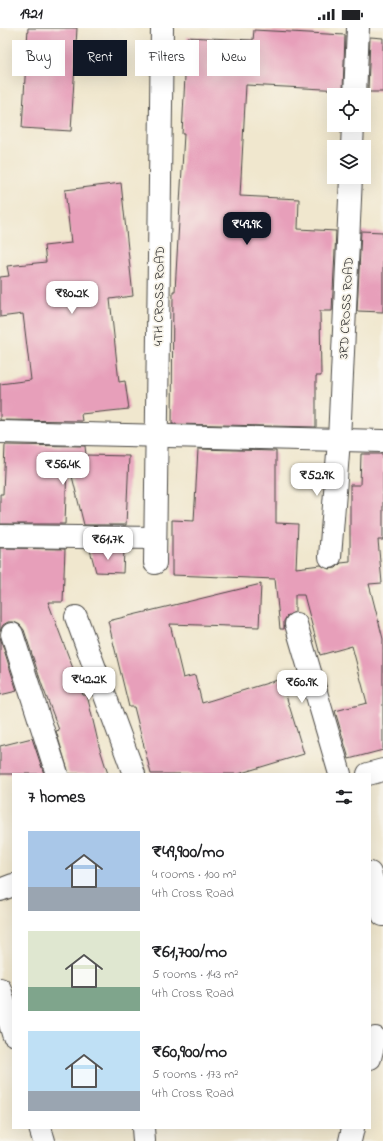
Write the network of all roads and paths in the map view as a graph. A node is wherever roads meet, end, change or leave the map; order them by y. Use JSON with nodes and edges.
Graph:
{"nodes":[{"id":1,"x":162,"y":28,"type":"edge"},
{"id":2,"x":358,"y":28,"type":"edge"},
{"id":3,"x":355,"y":88,"type":"edge"},
{"id":4,"x":351,"y":184,"type":"edge"},
{"id":5,"x":0,"y":432,"type":"edge"},
{"id":6,"x":156,"y":436,"type":"junction"},
{"id":7,"x":339,"y":440,"type":"junction"},
{"id":8,"x":383,"y":441,"type":"edge"},
{"id":9,"x":0,"y":536,"type":"edge"},
{"id":10,"x":155,"y":538,"type":"junction"},
{"id":11,"x":330,"y":557,"type":"dead end"},
{"id":12,"x":155,"y":563,"type":"dead end"},
{"id":13,"x":76,"y":617,"type":"dead end"},
{"id":14,"x":296,"y":624,"type":"dead end"},
{"id":15,"x":12,"y":634,"type":"dead end"},
{"id":16,"x":383,"y":770,"type":"edge"},
{"id":17,"x":57,"y":773,"type":"edge"},
{"id":18,"x":134,"y":773,"type":"edge"},
{"id":19,"x":340,"y":773,"type":"edge"},
{"id":20,"x":371,"y":773,"type":"edge"},
{"id":21,"x":371,"y":876,"type":"edge"},
{"id":22,"x":12,"y":885,"type":"edge"},
{"id":23,"x":0,"y":890,"type":"edge"},
{"id":24,"x":383,"y":915,"type":"edge"},
{"id":25,"x":0,"y":989,"type":"edge"},
{"id":26,"x":12,"y":1031,"type":"edge"},
{"id":27,"x":40,"y":1129,"type":"edge"},
{"id":28,"x":142,"y":1129,"type":"edge"},
{"id":29,"x":353,"y":1129,"type":"edge"},
{"id":30,"x":44,"y":1141,"type":"edge"},
{"id":31,"x":144,"y":1141,"type":"edge"},
{"id":32,"x":350,"y":1141,"type":"edge"}],
"edges":[{"from":1,"to":6,"type":"street","name":"4TH CROSS ROAD"},
{"from":2,"to":3,"type":"street"},
{"from":4,"to":7,"type":"street","name":"3RD CROSS ROAD"},
{"from":5,"to":6,"type":"street"},
{"from":6,"to":7,"type":"street"},
{"from":6,"to":10,"type":"street","name":"4TH CROSS ROAD"},
{"from":7,"to":8,"type":"street"},
{"from":7,"to":11,"type":"street","name":"3RD CROSS ROAD"},
{"from":9,"to":10,"type":"street"},
{"from":10,"to":12,"type":"street","name":"4TH CROSS ROAD"},
{"from":13,"to":18,"type":"street"},
{"from":14,"to":19,"type":"street"},
{"from":15,"to":17,"type":"street"},
{"from":16,"to":20,"type":"street"},
{"from":21,"to":24,"type":"street"},
{"from":22,"to":23,"type":"street"},
{"from":25,"to":26,"type":"street"},
{"from":27,"to":30,"type":"street"},
{"from":28,"to":31,"type":"street"},
{"from":29,"to":32,"type":"street"}]}
